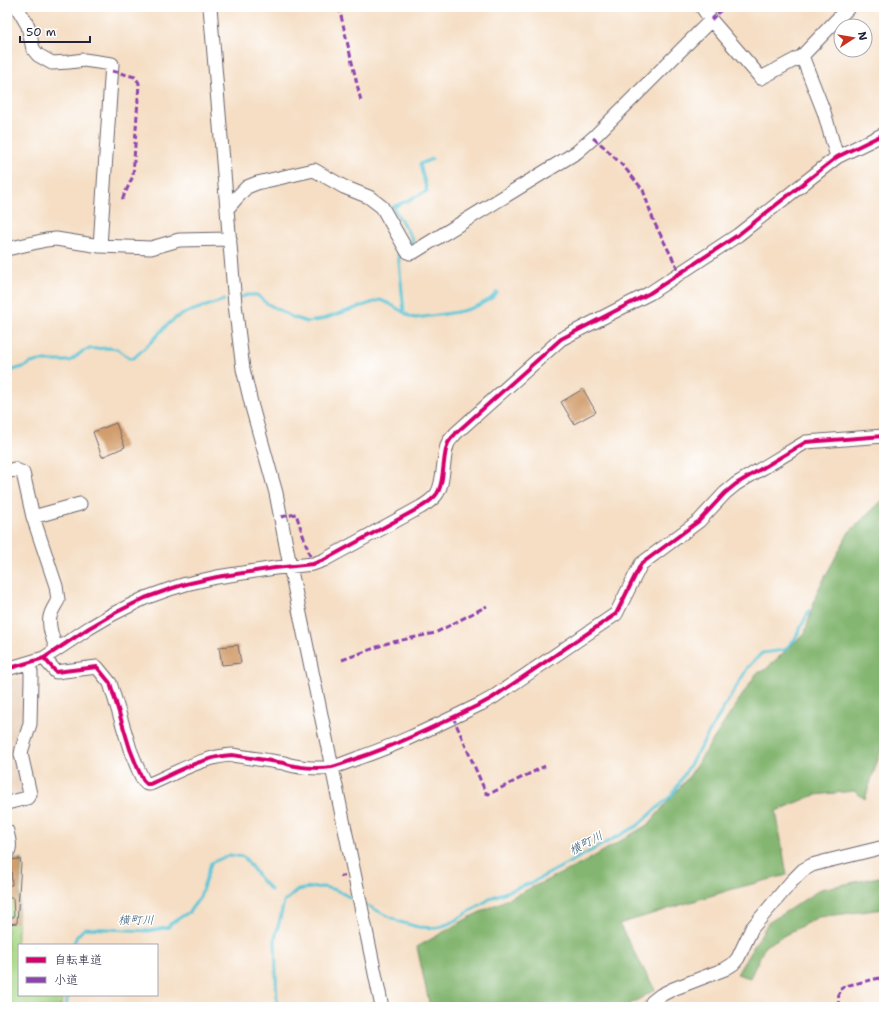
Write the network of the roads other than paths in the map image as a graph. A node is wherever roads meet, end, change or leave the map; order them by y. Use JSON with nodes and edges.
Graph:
{"nodes":[{"id":1,"x":17,"y":7,"type":"edge"},
{"id":2,"x":210,"y":7,"type":"edge"},
{"id":3,"x":702,"y":7,"type":"edge"},
{"id":4,"x":848,"y":7,"type":"edge"},
{"id":5,"x":711,"y":20,"type":"junction"},
{"id":6,"x":802,"y":56,"type":"junction"},
{"id":7,"x":884,"y":134,"type":"edge"},
{"id":8,"x":837,"y":157,"type":"junction"},
{"id":9,"x":227,"y":209,"type":"junction"},
{"id":10,"x":230,"y":239,"type":"junction"},
{"id":11,"x":100,"y":246,"type":"junction"},
{"id":12,"x":7,"y":249,"type":"edge"},
{"id":13,"x":884,"y":436,"type":"edge"},
{"id":14,"x":7,"y":472,"type":"edge"},
{"id":15,"x":80,"y":504,"type":"dead end"},
{"id":16,"x":33,"y":517,"type":"junction"},
{"id":17,"x":290,"y":566,"type":"junction"},
{"id":18,"x":57,"y":649,"type":"junction"},
{"id":19,"x":44,"y":658,"type":"junction"},
{"id":20,"x":28,"y":664,"type":"junction"},
{"id":21,"x":7,"y":669,"type":"edge"},
{"id":22,"x":332,"y":767,"type":"junction"},
{"id":23,"x":7,"y":803,"type":"edge"},
{"id":24,"x":7,"y":831,"type":"edge"},
{"id":25,"x":884,"y":847,"type":"edge"},
{"id":26,"x":7,"y":853,"type":"edge"},
{"id":27,"x":382,"y":1007,"type":"edge"},
{"id":28,"x":650,"y":1007,"type":"edge"}],
"edges":[{"from":1,"to":11,"type":"street"},
{"from":2,"to":9,"type":"street"},
{"from":3,"to":5,"type":"street"},
{"from":4,"to":6,"type":"street"},
{"from":5,"to":6,"type":"street"},
{"from":5,"to":9,"type":"street"},
{"from":6,"to":8,"type":"street"},
{"from":7,"to":8,"type":"street"},
{"from":8,"to":17,"type":"street"},
{"from":9,"to":10,"type":"street"},
{"from":10,"to":11,"type":"street"},
{"from":10,"to":17,"type":"street"},
{"from":11,"to":12,"type":"street"},
{"from":13,"to":22,"type":"street"},
{"from":14,"to":16,"type":"street"},
{"from":15,"to":16,"type":"street"},
{"from":16,"to":18,"type":"street"},
{"from":17,"to":18,"type":"street"},
{"from":17,"to":22,"type":"street"},
{"from":18,"to":19,"type":"street"},
{"from":19,"to":20,"type":"street"},
{"from":19,"to":22,"type":"street"},
{"from":20,"to":21,"type":"street"},
{"from":20,"to":23,"type":"street"},
{"from":22,"to":27,"type":"street"},
{"from":24,"to":26,"type":"street"},
{"from":25,"to":28,"type":"street"}]}
